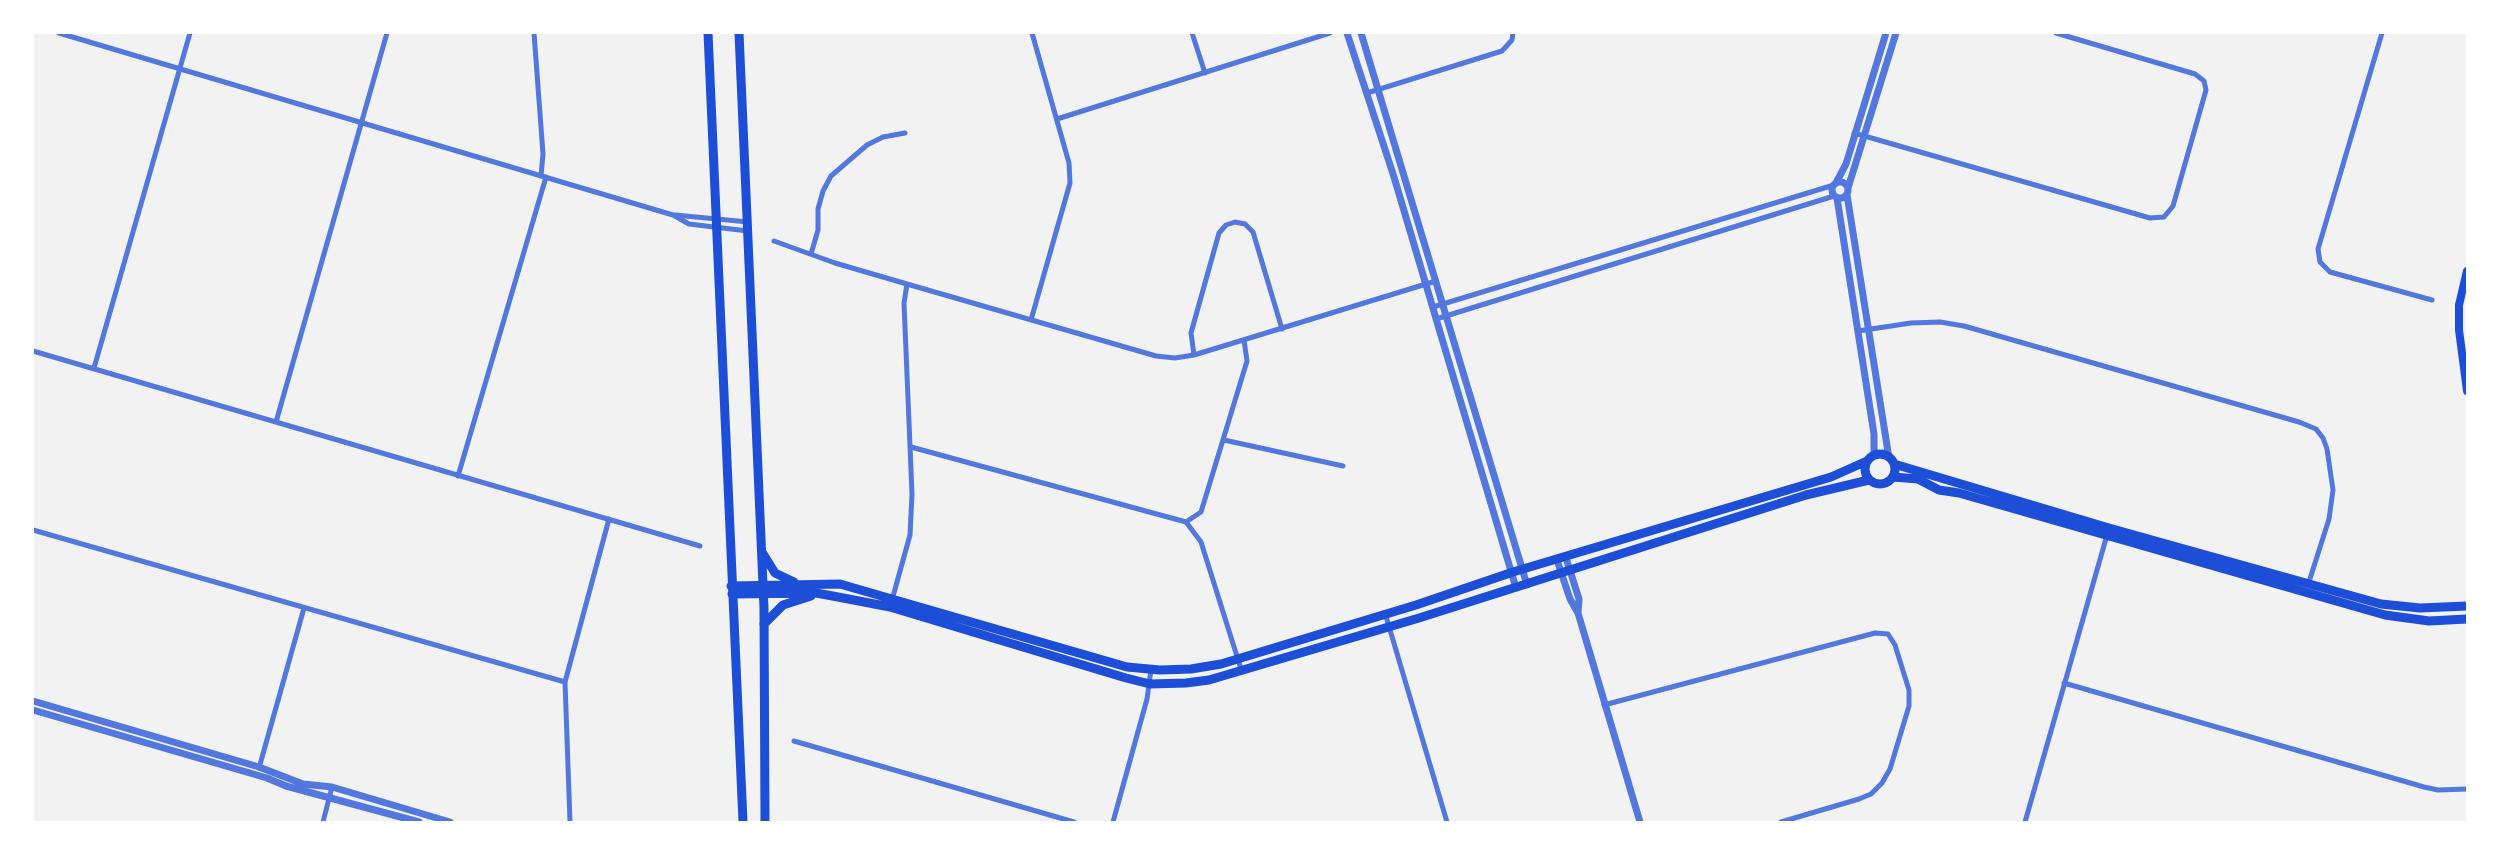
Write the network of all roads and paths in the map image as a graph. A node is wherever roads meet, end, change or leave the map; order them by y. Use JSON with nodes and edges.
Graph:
{"nodes":[{"id":1,"x":59,"y":33,"type":"edge"},
{"id":2,"x":190,"y":33,"type":"edge"},
{"id":3,"x":387,"y":33,"type":"edge"},
{"id":4,"x":534,"y":33,"type":"edge"},
{"id":5,"x":708,"y":33,"type":"edge"},
{"id":6,"x":739,"y":33,"type":"edge"},
{"id":7,"x":1032,"y":33,"type":"edge"},
{"id":8,"x":1192,"y":33,"type":"edge"},
{"id":9,"x":1330,"y":33,"type":"edge"},
{"id":10,"x":1347,"y":33,"type":"edge"},
{"id":11,"x":1360,"y":33,"type":"edge"},
{"id":12,"x":1513,"y":33,"type":"edge"},
{"id":13,"x":1886,"y":33,"type":"edge"},
{"id":14,"x":1896,"y":33,"type":"edge"},
{"id":15,"x":2056,"y":33,"type":"edge"},
{"id":16,"x":2382,"y":33,"type":"edge"},
{"id":17,"x":1879,"y":58,"type":"junction"},
{"id":18,"x":1888,"y":61,"type":"junction"},
{"id":19,"x":179,"y":70,"type":"junction"},
{"id":20,"x":1204,"y":73,"type":"junction"},
{"id":21,"x":1378,"y":90,"type":"junction"},
{"id":22,"x":1367,"y":93,"type":"junction"},
{"id":23,"x":1057,"y":119,"type":"junction"},
{"id":24,"x":363,"y":122,"type":"junction"},
{"id":25,"x":904,"y":133,"type":"dead end"},
{"id":26,"x":1854,"y":133,"type":"junction"},
{"id":27,"x":1864,"y":136,"type":"junction"},
{"id":28,"x":543,"y":176,"type":"junction"},
{"id":29,"x":1835,"y":184,"type":"junction"},
{"id":30,"x":1847,"y":192,"type":"junction"},
{"id":31,"x":1835,"y":197,"type":"junction"},
{"id":32,"x":673,"y":215,"type":"junction"},
{"id":33,"x":716,"y":224,"type":"junction"},
{"id":34,"x":748,"y":226,"type":"junction"},
{"id":35,"x":774,"y":241,"type":"dead end"},
{"id":36,"x":811,"y":254,"type":"junction"},
{"id":37,"x":1855,"y":257,"type":"junction"},
{"id":38,"x":1846,"y":258,"type":"junction"},
{"id":39,"x":2467,"y":271,"type":"edge"},
{"id":40,"x":1436,"y":281,"type":"junction"},
{"id":41,"x":907,"y":284,"type":"junction"},
{"id":42,"x":1425,"y":284,"type":"junction"},
{"id":43,"x":2432,"y":300,"type":"dead end"},
{"id":44,"x":1443,"y":304,"type":"junction"},
{"id":45,"x":1433,"y":308,"type":"junction"},
{"id":46,"x":1446,"y":316,"type":"junction"},
{"id":47,"x":1436,"y":319,"type":"junction"},
{"id":48,"x":1031,"y":320,"type":"junction"},
{"id":49,"x":1282,"y":329,"type":"junction"},
{"id":50,"x":1867,"y":330,"type":"junction"},
{"id":51,"x":1858,"y":331,"type":"junction"},
{"id":52,"x":1245,"y":340,"type":"junction"},
{"id":53,"x":33,"y":351,"type":"edge"},
{"id":54,"x":1194,"y":355,"type":"junction"},
{"id":55,"x":94,"y":368,"type":"junction"},
{"id":56,"x":2467,"y":391,"type":"edge"},
{"id":57,"x":1881,"y":416,"type":"junction"},
{"id":58,"x":1871,"y":418,"type":"junction"},
{"id":59,"x":276,"y":422,"type":"junction"},
{"id":60,"x":1224,"y":440,"type":"junction"},
{"id":61,"x":911,"y":447,"type":"junction"},
{"id":62,"x":1870,"y":458,"type":"junction"},
{"id":63,"x":1892,"y":461,"type":"junction"},
{"id":64,"x":1343,"y":466,"type":"dead end"},
{"id":65,"x":458,"y":476,"type":"junction"},
{"id":66,"x":1893,"y":477,"type":"junction"},
{"id":67,"x":1869,"y":480,"type":"junction"},
{"id":68,"x":1776,"y":499,"type":"junction"},
{"id":69,"x":609,"y":519,"type":"junction"},
{"id":70,"x":1186,"y":522,"type":"junction"},
{"id":71,"x":1660,"y":529,"type":"junction"},
{"id":72,"x":33,"y":530,"type":"edge"},
{"id":73,"x":2108,"y":533,"type":"junction"},
{"id":74,"x":1664,"y":540,"type":"junction"},
{"id":75,"x":700,"y":546,"type":"dead end"},
{"id":76,"x":761,"y":550,"type":"junction"},
{"id":77,"x":1562,"y":559,"type":"junction"},
{"id":78,"x":1523,"y":569,"type":"junction"},
{"id":79,"x":1571,"y":571,"type":"junction"},
{"id":80,"x":1513,"y":572,"type":"junction"},
{"id":81,"x":1561,"y":574,"type":"junction"},
{"id":82,"x":799,"y":583,"type":"junction"},
{"id":83,"x":2308,"y":583,"type":"junction"},
{"id":84,"x":1527,"y":585,"type":"junction"},
{"id":85,"x":1516,"y":588,"type":"junction"},
{"id":86,"x":763,"y":589,"type":"junction"},
{"id":87,"x":731,"y":590,"type":"junction"},
{"id":88,"x":822,"y":594,"type":"junction"},
{"id":89,"x":2305,"y":594,"type":"junction"},
{"id":90,"x":891,"y":603,"type":"junction"},
{"id":91,"x":2467,"y":606,"type":"edge"},
{"id":92,"x":304,"y":608,"type":"junction"},
{"id":93,"x":1385,"y":613,"type":"junction"},
{"id":94,"x":1578,"y":613,"type":"junction"},
{"id":95,"x":2467,"y":619,"type":"edge"},
{"id":96,"x":764,"y":624,"type":"junction"},
{"id":97,"x":1388,"y":627,"type":"junction"},
{"id":98,"x":1238,"y":658,"type":"junction"},
{"id":99,"x":1241,"y":669,"type":"junction"},
{"id":100,"x":1151,"y":670,"type":"junction"},
{"id":101,"x":565,"y":682,"type":"junction"},
{"id":102,"x":2064,"y":683,"type":"junction"},
{"id":103,"x":1150,"y":684,"type":"junction"},
{"id":104,"x":33,"y":701,"type":"edge"},
{"id":105,"x":1604,"y":705,"type":"junction"},
{"id":106,"x":33,"y":710,"type":"edge"},
{"id":107,"x":794,"y":741,"type":"dead end"},
{"id":108,"x":259,"y":767,"type":"junction"},
{"id":109,"x":257,"y":776,"type":"junction"},
{"id":110,"x":332,"y":787,"type":"junction"},
{"id":111,"x":2467,"y":789,"type":"edge"},
{"id":112,"x":330,"y":796,"type":"junction"},
{"id":113,"x":322,"y":822,"type":"edge"},
{"id":114,"x":419,"y":822,"type":"edge"},
{"id":115,"x":450,"y":822,"type":"edge"},
{"id":116,"x":570,"y":822,"type":"edge"},
{"id":117,"x":743,"y":822,"type":"edge"},
{"id":118,"x":765,"y":822,"type":"edge"},
{"id":119,"x":1074,"y":822,"type":"edge"},
{"id":120,"x":1113,"y":822,"type":"edge"},
{"id":121,"x":1448,"y":822,"type":"edge"},
{"id":122,"x":1640,"y":822,"type":"edge"},
{"id":123,"x":1781,"y":822,"type":"edge"},
{"id":124,"x":2025,"y":822,"type":"edge"}],
"edges":[{"from":1,"to":19,"type":"street"},
{"from":2,"to":19,"type":"street"},
{"from":3,"to":24,"type":"street"},
{"from":4,"to":28,"type":"street"},
{"from":5,"to":33,"type":"main road"},
{"from":6,"to":34,"type":"main road"},
{"from":7,"to":23,"type":"street"},
{"from":8,"to":20,"type":"street"},
{"from":9,"to":20,"type":"street"},
{"from":10,"to":22,"type":"street"},
{"from":11,"to":21,"type":"street"},
{"from":12,"to":21,"type":"street"},
{"from":13,"to":17,"type":"street"},
{"from":14,"to":18,"type":"street"},
{"from":15,"to":27,"type":"street"},
{"from":16,"to":43,"type":"street"},
{"from":17,"to":18,"type":"street"},
{"from":17,"to":26,"type":"street"},
{"from":18,"to":27,"type":"street"},
{"from":19,"to":24,"type":"street"},
{"from":19,"to":55,"type":"street"},
{"from":20,"to":23,"type":"street"},
{"from":21,"to":22,"type":"street"},
{"from":21,"to":40,"type":"street"},
{"from":22,"to":42,"type":"street"},
{"from":23,"to":48,"type":"street"},
{"from":24,"to":28,"type":"street"},
{"from":24,"to":59,"type":"street"},
{"from":25,"to":36,"type":"street"},
{"from":26,"to":27,"type":"street"},
{"from":26,"to":29,"type":"street"},
{"from":27,"to":30,"type":"street"},
{"from":28,"to":32,"type":"street"},
{"from":28,"to":65,"type":"street"},
{"from":29,"to":30,"type":"street"},
{"from":29,"to":31,"type":"street"},
{"from":29,"to":44,"type":"street"},
{"from":30,"to":31,"type":"street"},
{"from":30,"to":37,"type":"street"},
{"from":31,"to":38,"type":"street"},
{"from":31,"to":46,"type":"street"},
{"from":32,"to":33,"type":"street"},
{"from":32,"to":33,"type":"street"},
{"from":33,"to":34,"type":"street"},
{"from":33,"to":34,"type":"street"},
{"from":33,"to":87,"type":"main road"},
{"from":34,"to":76,"type":"main road"},
{"from":35,"to":36,"type":"street"},
{"from":36,"to":41,"type":"street"},
{"from":37,"to":38,"type":"street"},
{"from":37,"to":50,"type":"street"},
{"from":38,"to":51,"type":"street"},
{"from":39,"to":56,"type":"main road"},
{"from":40,"to":42,"type":"street"},
{"from":40,"to":44,"type":"street"},
{"from":41,"to":48,"type":"street"},
{"from":41,"to":61,"type":"street"},
{"from":42,"to":45,"type":"street"},
{"from":42,"to":49,"type":"street"},
{"from":44,"to":45,"type":"street"},
{"from":44,"to":46,"type":"street"},
{"from":45,"to":47,"type":"street"},
{"from":46,"to":47,"type":"street"},
{"from":46,"to":78,"type":"street"},
{"from":47,"to":80,"type":"street"},
{"from":48,"to":54,"type":"street"},
{"from":49,"to":52,"type":"street"},
{"from":49,"to":54,"type":"street"},
{"from":50,"to":51,"type":"street"},
{"from":50,"to":57,"type":"street"},
{"from":50,"to":83,"type":"street"},
{"from":51,"to":58,"type":"street"},
{"from":52,"to":54,"type":"street"},
{"from":52,"to":60,"type":"street"},
{"from":53,"to":55,"type":"street"},
{"from":55,"to":59,"type":"street"},
{"from":57,"to":58,"type":"street"},
{"from":57,"to":63,"type":"street"},
{"from":58,"to":62,"type":"street"},
{"from":59,"to":65,"type":"street"},
{"from":60,"to":64,"type":"street"},
{"from":60,"to":70,"type":"street"},
{"from":61,"to":70,"type":"street"},
{"from":61,"to":90,"type":"street"},
{"from":62,"to":63,"type":"main road"},
{"from":62,"to":67,"type":"main road"},
{"from":62,"to":68,"type":"main road"},
{"from":63,"to":66,"type":"main road"},
{"from":63,"to":73,"type":"main road"},
{"from":65,"to":69,"type":"street"},
{"from":66,"to":67,"type":"main road"},
{"from":66,"to":73,"type":"main road"},
{"from":67,"to":68,"type":"main road"},
{"from":68,"to":71,"type":"main road"},
{"from":68,"to":74,"type":"main road"},
{"from":69,"to":75,"type":"street"},
{"from":69,"to":101,"type":"street"},
{"from":70,"to":98,"type":"street"},
{"from":71,"to":74,"type":"main road"},
{"from":71,"to":77,"type":"main road"},
{"from":72,"to":92,"type":"street"},
{"from":73,"to":83,"type":"main road"},
{"from":73,"to":89,"type":"main road"},
{"from":73,"to":102,"type":"street"},
{"from":74,"to":79,"type":"main road"},
{"from":76,"to":82,"type":"main road"},
{"from":76,"to":86,"type":"main road"},
{"from":77,"to":78,"type":"main road"},
{"from":77,"to":79,"type":"street"},
{"from":77,"to":81,"type":"street"},
{"from":78,"to":80,"type":"main road"},
{"from":78,"to":84,"type":"street"},
{"from":79,"to":81,"type":"main road"},
{"from":79,"to":94,"type":"street"},
{"from":80,"to":85,"type":"street"},
{"from":80,"to":93,"type":"main road"},
{"from":81,"to":84,"type":"main road"},
{"from":81,"to":94,"type":"street"},
{"from":82,"to":86,"type":"main road"},
{"from":82,"to":90,"type":"main road"},
{"from":83,"to":89,"type":"street"},
{"from":83,"to":91,"type":"main road"},
{"from":84,"to":85,"type":"main road"},
{"from":85,"to":97,"type":"main road"},
{"from":86,"to":87,"type":"main road"},
{"from":86,"to":88,"type":"main road"},
{"from":86,"to":96,"type":"main road"},
{"from":87,"to":117,"type":"main road"},
{"from":88,"to":90,"type":"main road"},
{"from":88,"to":96,"type":"main road"},
{"from":89,"to":95,"type":"main road"},
{"from":90,"to":100,"type":"main road"},
{"from":90,"to":103,"type":"main road"},
{"from":92,"to":101,"type":"street"},
{"from":92,"to":108,"type":"street"},
{"from":93,"to":97,"type":"street"},
{"from":93,"to":98,"type":"main road"},
{"from":94,"to":105,"type":"street"},
{"from":96,"to":118,"type":"main road"},
{"from":97,"to":99,"type":"main road"},
{"from":97,"to":121,"type":"street"},
{"from":98,"to":99,"type":"street"},
{"from":98,"to":100,"type":"main road"},
{"from":99,"to":103,"type":"main road"},
{"from":100,"to":103,"type":"street"},
{"from":101,"to":116,"type":"street"},
{"from":102,"to":111,"type":"street"},
{"from":102,"to":124,"type":"street"},
{"from":103,"to":120,"type":"street"},
{"from":104,"to":108,"type":"street"},
{"from":105,"to":122,"type":"street"},
{"from":105,"to":123,"type":"street"},
{"from":106,"to":109,"type":"street"},
{"from":107,"to":119,"type":"street"},
{"from":108,"to":109,"type":"street"},
{"from":108,"to":110,"type":"street"},
{"from":109,"to":112,"type":"street"},
{"from":110,"to":112,"type":"street"},
{"from":110,"to":115,"type":"street"},
{"from":112,"to":113,"type":"street"},
{"from":112,"to":114,"type":"street"}]}
